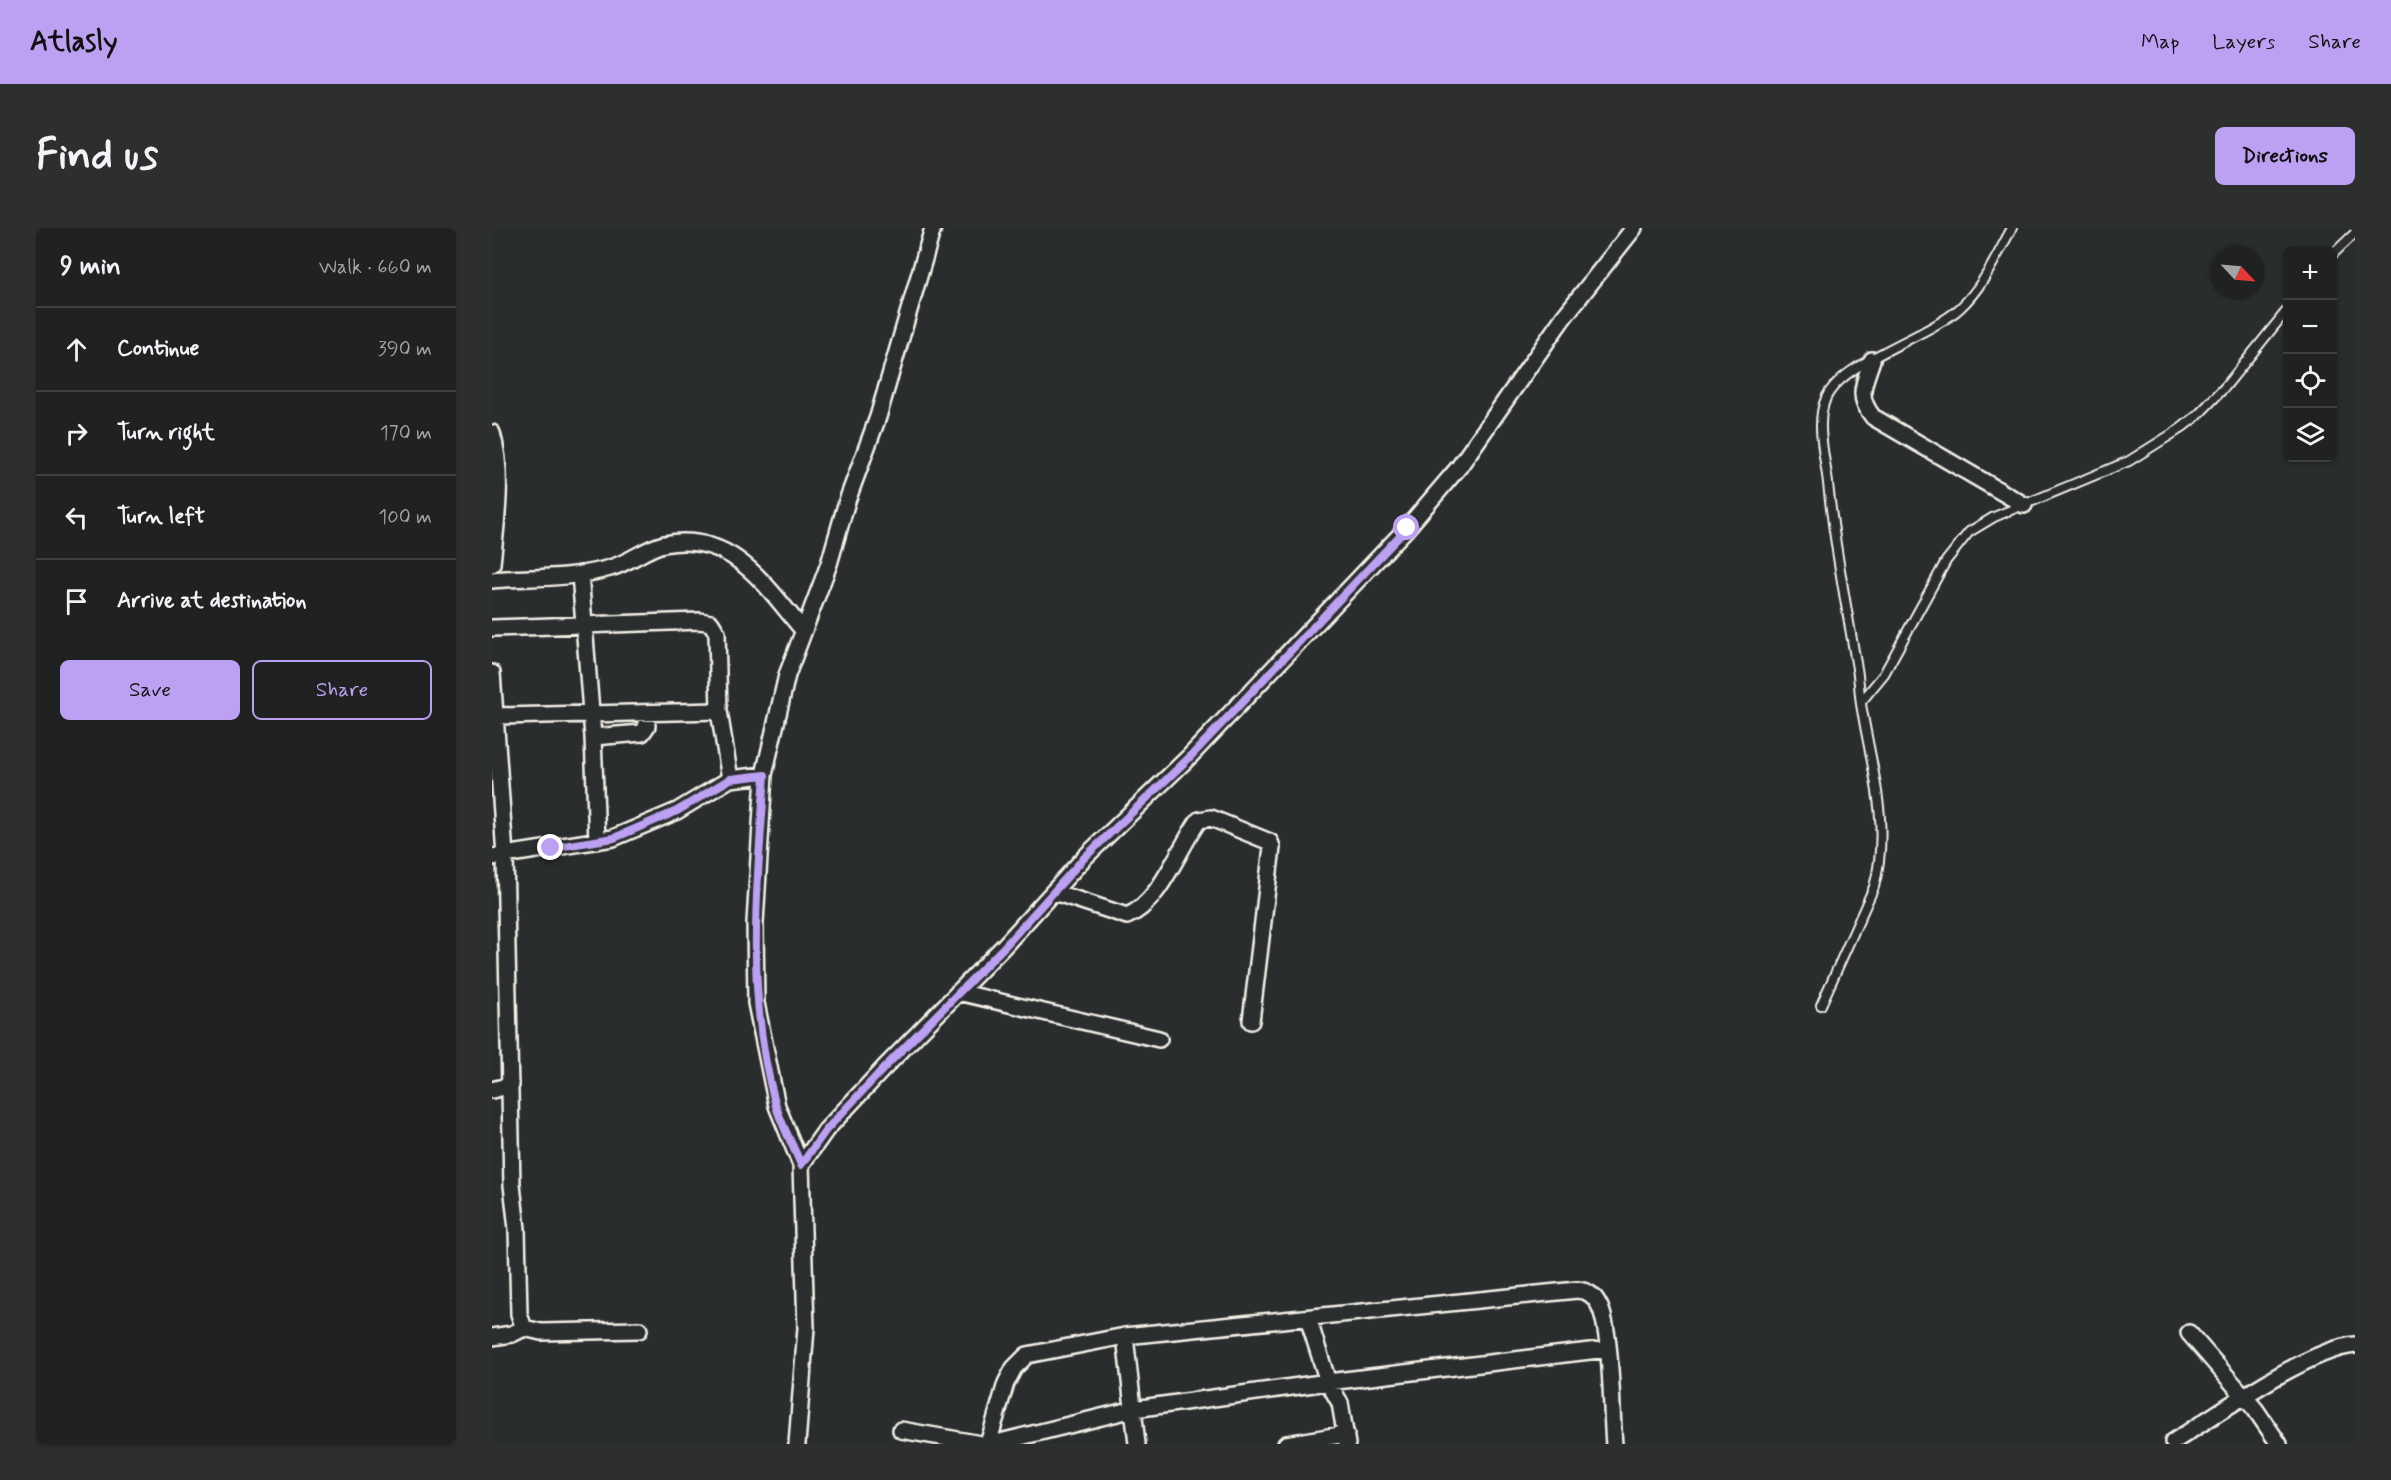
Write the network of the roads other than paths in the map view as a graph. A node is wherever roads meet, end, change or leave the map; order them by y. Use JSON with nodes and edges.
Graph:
{"nodes":[{"id":1,"x":933,"y":228,"type":"edge"},
{"id":2,"x":1634,"y":228,"type":"edge"},
{"id":3,"x":2012,"y":228,"type":"edge"},
{"id":4,"x":2355,"y":233,"type":"edge"},
{"id":5,"x":2337,"y":250,"type":"edge"},
{"id":6,"x":2283,"y":315,"type":"edge"},
{"id":7,"x":1872,"y":360,"type":"junction"},
{"id":8,"x":492,"y":433,"type":"edge"},
{"id":9,"x":2024,"y":505,"type":"junction"},
{"id":10,"x":492,"y":564,"type":"edge"},
{"id":11,"x":580,"y":574,"type":"junction"},
{"id":12,"x":492,"y":580,"type":"edge"},
{"id":13,"x":583,"y":625,"type":"junction"},
{"id":14,"x":492,"y":628,"type":"edge"},
{"id":15,"x":803,"y":630,"type":"junction"},
{"id":16,"x":492,"y":673,"type":"edge"},
{"id":17,"x":1861,"y":702,"type":"junction"},
{"id":18,"x":719,"y":711,"type":"junction"},
{"id":19,"x":645,"y":713,"type":"junction"},
{"id":20,"x":591,"y":714,"type":"junction"},
{"id":21,"x":496,"y":716,"type":"junction"},
{"id":22,"x":593,"y":737,"type":"junction"},
{"id":23,"x":496,"y":771,"type":"edge"},
{"id":24,"x":765,"y":775,"type":"junction"},
{"id":25,"x":730,"y":779,"type":"junction"},
{"id":26,"x":597,"y":842,"type":"junction"},
{"id":27,"x":499,"y":856,"type":"edge"},
{"id":28,"x":1054,"y":892,"type":"junction"},
{"id":29,"x":499,"y":937,"type":"edge"},
{"id":30,"x":958,"y":992,"type":"junction"},
{"id":31,"x":1821,"y":1005,"type":"dead end"},
{"id":32,"x":1251,"y":1021,"type":"dead end"},
{"id":33,"x":1159,"y":1039,"type":"dead end"},
{"id":34,"x":511,"y":1085,"type":"junction"},
{"id":35,"x":492,"y":1090,"type":"edge"},
{"id":36,"x":801,"y":1165,"type":"junction"},
{"id":37,"x":1308,"y":1318,"type":"junction"},
{"id":38,"x":524,"y":1328,"type":"junction"},
{"id":39,"x":639,"y":1330,"type":"dead end"},
{"id":40,"x":2189,"y":1333,"type":"dead end"},
{"id":41,"x":1125,"y":1336,"type":"junction"},
{"id":42,"x":492,"y":1337,"type":"edge"},
{"id":43,"x":2355,"y":1345,"type":"edge"},
{"id":44,"x":1607,"y":1349,"type":"junction"},
{"id":45,"x":1328,"y":1382,"type":"junction"},
{"id":46,"x":2244,"y":1397,"type":"junction"},
{"id":47,"x":1134,"y":1409,"type":"junction"},
{"id":48,"x":901,"y":1430,"type":"dead end"},
{"id":49,"x":1347,"y":1439,"type":"edge"},
{"id":50,"x":2173,"y":1442,"type":"dead end"},
{"id":51,"x":797,"y":1444,"type":"edge"},
{"id":52,"x":981,"y":1444,"type":"edge"},
{"id":53,"x":990,"y":1444,"type":"edge"},
{"id":54,"x":1137,"y":1444,"type":"edge"},
{"id":55,"x":1286,"y":1444,"type":"edge"},
{"id":56,"x":1614,"y":1444,"type":"edge"},
{"id":57,"x":2279,"y":1444,"type":"edge"}],
"edges":[{"from":1,"to":15,"type":"street"},
{"from":2,"to":28,"type":"street"},
{"from":3,"to":7,"type":"lane"},
{"from":4,"to":5,"type":"lane"},
{"from":6,"to":9,"type":"lane"},
{"from":7,"to":9,"type":"street"},
{"from":7,"to":17,"type":"lane"},
{"from":8,"to":10,"type":"street"},
{"from":9,"to":17,"type":"lane"},
{"from":11,"to":12,"type":"street"},
{"from":11,"to":13,"type":"street"},
{"from":11,"to":15,"type":"street"},
{"from":13,"to":14,"type":"street"},
{"from":13,"to":18,"type":"street"},
{"from":13,"to":20,"type":"street"},
{"from":15,"to":24,"type":"street"},
{"from":16,"to":21,"type":"street"},
{"from":17,"to":31,"type":"lane"},
{"from":18,"to":19,"type":"street"},
{"from":18,"to":25,"type":"street"},
{"from":19,"to":20,"type":"street"},
{"from":19,"to":22,"type":"street"},
{"from":20,"to":21,"type":"street"},
{"from":20,"to":22,"type":"street"},
{"from":21,"to":23,"type":"street"},
{"from":22,"to":26,"type":"street"},
{"from":23,"to":27,"type":"street"},
{"from":24,"to":25,"type":"street"},
{"from":24,"to":36,"type":"street"},
{"from":25,"to":26,"type":"street"},
{"from":26,"to":27,"type":"street"},
{"from":27,"to":29,"type":"street"},
{"from":28,"to":30,"type":"street"},
{"from":28,"to":32,"type":"street"},
{"from":29,"to":34,"type":"street"},
{"from":30,"to":33,"type":"street"},
{"from":30,"to":36,"type":"street"},
{"from":34,"to":35,"type":"street"},
{"from":34,"to":38,"type":"street"},
{"from":36,"to":51,"type":"street"},
{"from":37,"to":41,"type":"street"},
{"from":37,"to":44,"type":"street"},
{"from":37,"to":45,"type":"street"},
{"from":38,"to":39,"type":"street"},
{"from":38,"to":42,"type":"street"},
{"from":40,"to":46,"type":"street"},
{"from":41,"to":47,"type":"street"},
{"from":41,"to":53,"type":"street"},
{"from":43,"to":46,"type":"street"},
{"from":44,"to":45,"type":"street"},
{"from":44,"to":56,"type":"street"},
{"from":45,"to":47,"type":"street"},
{"from":45,"to":49,"type":"street"},
{"from":46,"to":50,"type":"street"},
{"from":46,"to":57,"type":"street"},
{"from":47,"to":53,"type":"street"},
{"from":47,"to":54,"type":"street"},
{"from":48,"to":52,"type":"street"},
{"from":49,"to":55,"type":"street"}]}
